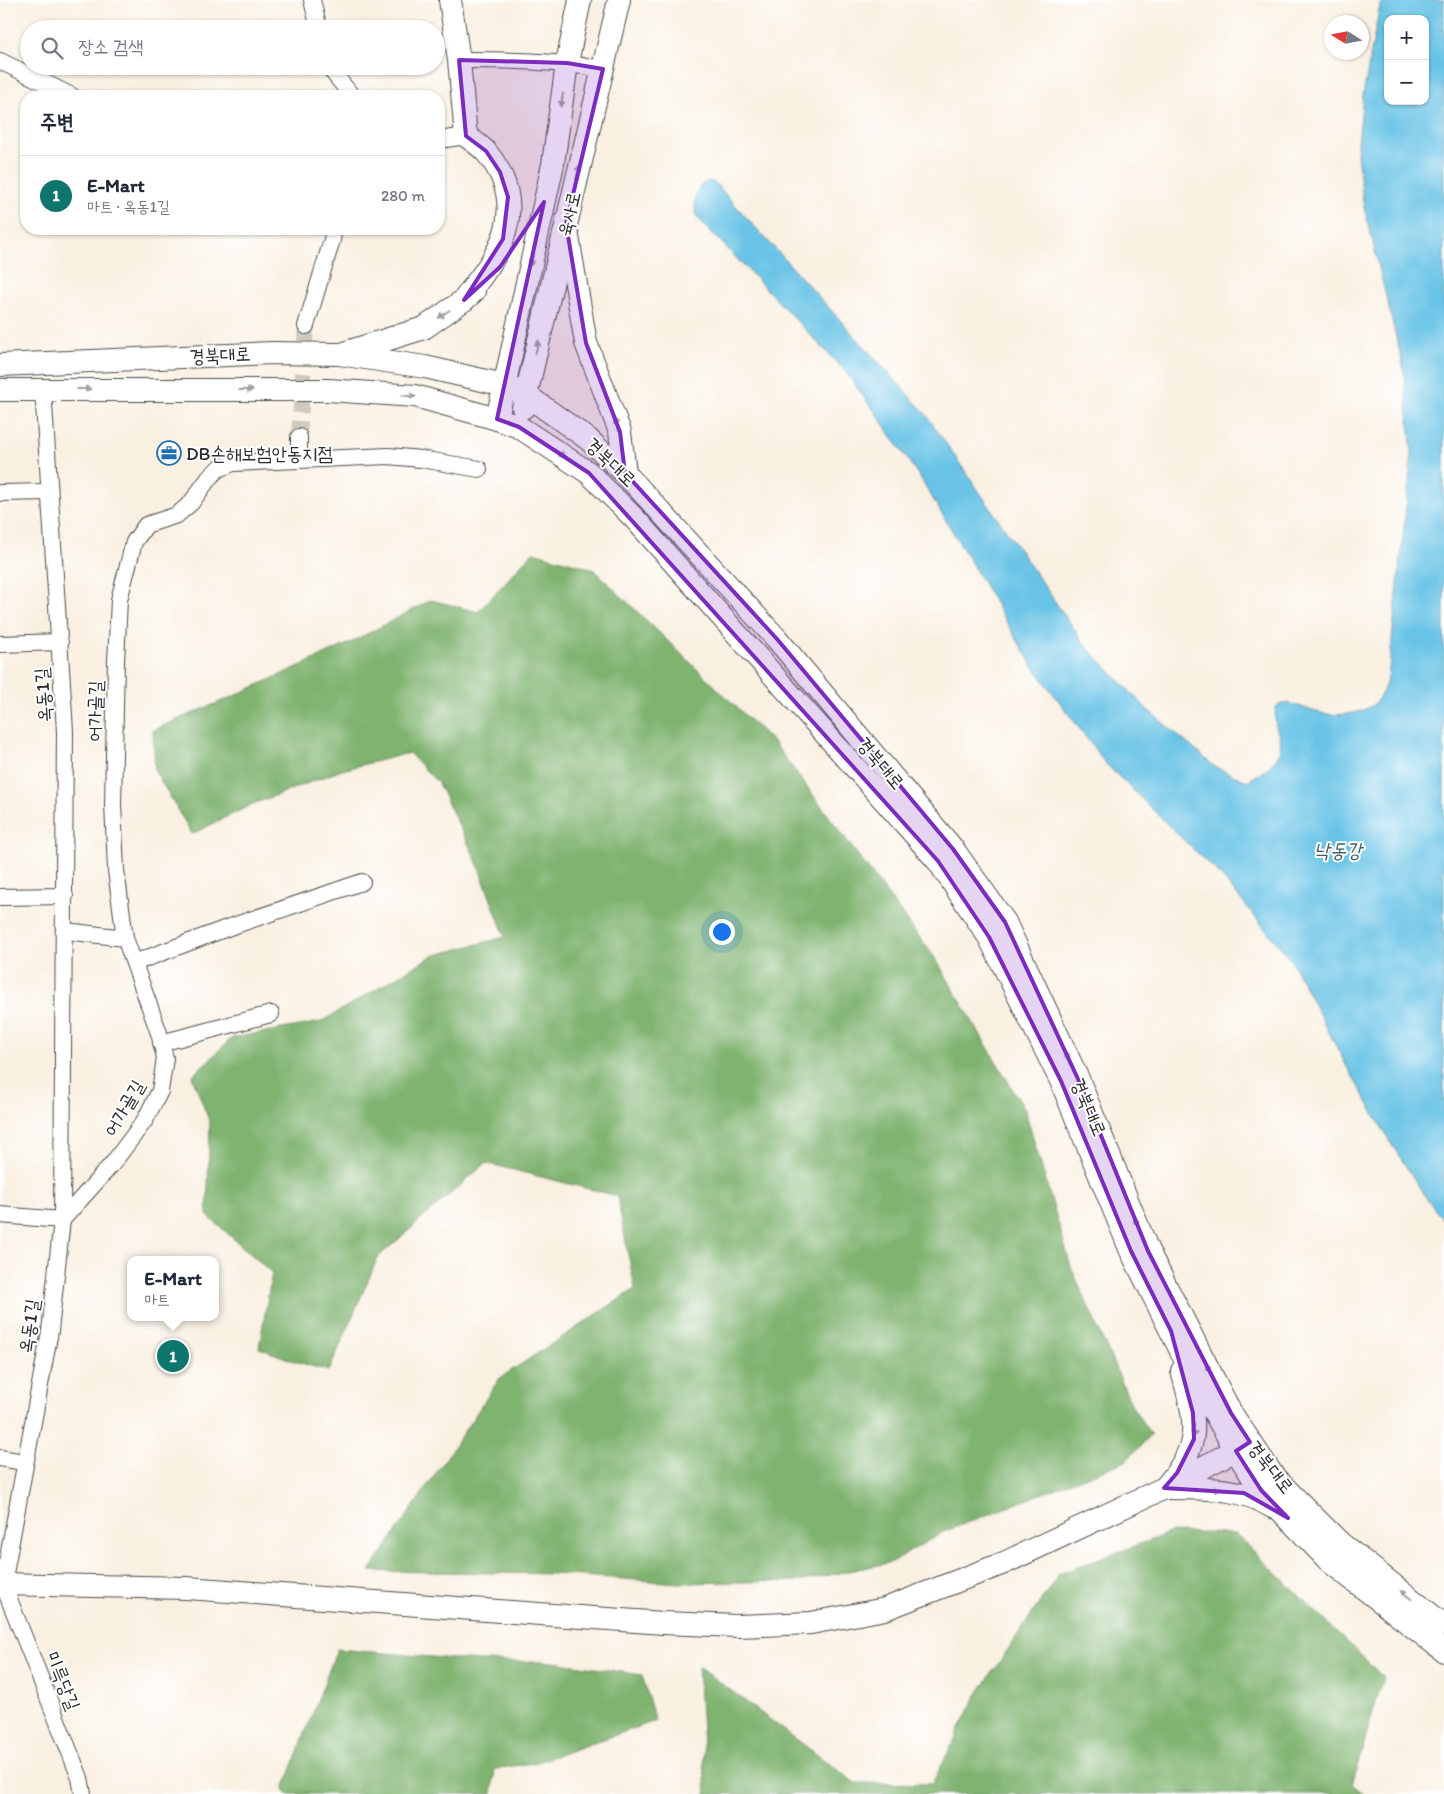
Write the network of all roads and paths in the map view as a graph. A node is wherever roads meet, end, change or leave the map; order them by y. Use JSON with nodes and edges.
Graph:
{"nodes":[{"id":1,"x":312,"y":0,"type":"edge"},
{"id":2,"x":450,"y":0,"type":"edge"},
{"id":3,"x":580,"y":0,"type":"edge"},
{"id":4,"x":619,"y":0,"type":"edge"},
{"id":5,"x":317,"y":20,"type":"edge"},
{"id":6,"x":459,"y":60,"type":"junction"},
{"id":7,"x":0,"y":61,"type":"edge"},
{"id":8,"x":567,"y":63,"type":"junction"},
{"id":9,"x":604,"y":69,"type":"junction"},
{"id":10,"x":20,"y":71,"type":"edge"},
{"id":11,"x":29,"y":75,"type":"edge"},
{"id":12,"x":335,"y":75,"type":"edge"},
{"id":13,"x":60,"y":90,"type":"edge"},
{"id":14,"x":347,"y":90,"type":"edge"},
{"id":15,"x":466,"y":136,"type":"junction"},
{"id":16,"x":445,"y":139,"type":"edge"},
{"id":17,"x":553,"y":164,"type":"junction"},
{"id":18,"x":566,"y":224,"type":"junction"},
{"id":19,"x":333,"y":235,"type":"edge"},
{"id":20,"x":464,"y":300,"type":"junction"},
{"id":21,"x":306,"y":326,"type":"tunnel mouth"},
{"id":22,"x":339,"y":354,"type":"junction"},
{"id":23,"x":0,"y":365,"type":"edge"},
{"id":24,"x":504,"y":385,"type":"junction"},
{"id":25,"x":43,"y":389,"type":"junction"},
{"id":26,"x":0,"y":390,"type":"edge"},
{"id":27,"x":526,"y":395,"type":"junction"},
{"id":28,"x":496,"y":418,"type":"junction"},
{"id":29,"x":519,"y":427,"type":"junction"},
{"id":30,"x":299,"y":437,"type":"tunnel mouth"},
{"id":31,"x":299,"y":459,"type":"junction"},
{"id":32,"x":479,"y":469,"type":"dead end"},
{"id":33,"x":626,"y":473,"type":"junction"},
{"id":34,"x":49,"y":492,"type":"junction"},
{"id":35,"x":0,"y":493,"type":"edge"},
{"id":36,"x":60,"y":642,"type":"junction"},
{"id":37,"x":0,"y":644,"type":"edge"},
{"id":38,"x":362,"y":882,"type":"dead end"},
{"id":39,"x":65,"y":896,"type":"junction"},
{"id":40,"x":0,"y":897,"type":"edge"},
{"id":41,"x":65,"y":931,"type":"junction"},
{"id":42,"x":125,"y":938,"type":"junction"},
{"id":43,"x":134,"y":963,"type":"junction"},
{"id":44,"x":272,"y":1014,"type":"dead end"},
{"id":45,"x":161,"y":1043,"type":"junction"},
{"id":46,"x":0,"y":1215,"type":"edge"},
{"id":47,"x":62,"y":1220,"type":"junction"},
{"id":48,"x":1171,"y":1331,"type":"junction"},
{"id":49,"x":1243,"y":1446,"type":"junction"},
{"id":50,"x":0,"y":1458,"type":"edge"},
{"id":51,"x":24,"y":1462,"type":"junction"},
{"id":52,"x":1164,"y":1488,"type":"junction"},
{"id":53,"x":1288,"y":1518,"type":"junction"},
{"id":54,"x":2,"y":1584,"type":"edge"},
{"id":55,"x":1444,"y":1625,"type":"edge"},
{"id":56,"x":1444,"y":1651,"type":"edge"},
{"id":57,"x":83,"y":1794,"type":"edge"}],
"edges":[{"from":1,"to":5,"type":"street"},
{"from":2,"to":6,"type":"street"},
{"from":3,"to":8,"type":"street","name":"육사로"},
{"from":4,"to":9,"type":"street","name":"육사로"},
{"from":6,"to":8,"type":"street"},
{"from":6,"to":15,"type":"street"},
{"from":7,"to":10,"type":"street"},
{"from":8,"to":9,"type":"street"},
{"from":8,"to":17,"type":"street","name":"육사로","one_way":true},
{"from":18,"to":9,"type":"street","name":"육사로","one_way":true},
{"from":11,"to":13,"type":"street"},
{"from":12,"to":14,"type":"street"},
{"from":15,"to":16,"type":"street"},
{"from":15,"to":20,"type":"street"},
{"from":17,"to":20,"type":"street"},
{"from":17,"to":24,"type":"street","name":"육사로","one_way":true},
{"from":27,"to":18,"type":"street","name":"육사로","one_way":true},
{"from":33,"to":18,"type":"street","one_way":true},
{"from":19,"to":21,"type":"street"},
{"from":20,"to":22,"type":"street","one_way":true},
{"from":22,"to":23,"type":"street","name":"경북대로"},
{"from":22,"to":24,"type":"street","name":"경북대로"},
{"from":24,"to":27,"type":"street","name":"경북대로"},
{"from":24,"to":28,"type":"street","name":"육사로"},
{"from":25,"to":26,"type":"street","name":"경북대로"},
{"from":25,"to":28,"type":"street","name":"경북대로","one_way":true},
{"from":25,"to":34,"type":"street","name":"옥동1길"},
{"from":27,"to":29,"type":"street","name":"육사로"},
{"from":27,"to":33,"type":"street","name":"경북대로"},
{"from":28,"to":29,"type":"street","name":"경북대로"},
{"from":29,"to":48,"type":"street","name":"경북대로","one_way":true},
{"from":30,"to":31,"type":"street"},
{"from":31,"to":32,"type":"street","name":"어가골길"},
{"from":31,"to":42,"type":"street","name":"어가골길"},
{"from":49,"to":33,"type":"street","name":"경북대로","one_way":true},
{"from":34,"to":35,"type":"street"},
{"from":34,"to":36,"type":"street","name":"옥동1길"},
{"from":36,"to":37,"type":"street"},
{"from":36,"to":39,"type":"street","name":"옥동1길"},
{"from":38,"to":43,"type":"street"},
{"from":39,"to":40,"type":"street"},
{"from":39,"to":41,"type":"street","name":"옥동1길"},
{"from":41,"to":42,"type":"street"},
{"from":41,"to":47,"type":"street","name":"옥동1길"},
{"from":42,"to":43,"type":"street","name":"어가골길"},
{"from":43,"to":45,"type":"street","name":"어가골길"},
{"from":44,"to":45,"type":"street"},
{"from":45,"to":47,"type":"street","name":"어가골길"},
{"from":46,"to":47,"type":"street"},
{"from":47,"to":51,"type":"street","name":"옥동1길"},
{"from":48,"to":49,"type":"street","name":"경북대로"},
{"from":48,"to":52,"type":"street","one_way":true},
{"from":49,"to":52,"type":"street"},
{"from":49,"to":53,"type":"street","name":"경북대로"},
{"from":55,"to":49,"type":"street","name":"경북대로","one_way":true},
{"from":50,"to":51,"type":"street"},
{"from":51,"to":54,"type":"street","name":"옥동1길"},
{"from":52,"to":53,"type":"street","one_way":true},
{"from":52,"to":54,"type":"street"},
{"from":53,"to":56,"type":"street","name":"경북대로"},
{"from":54,"to":57,"type":"street","name":"미륵당길"}]}
